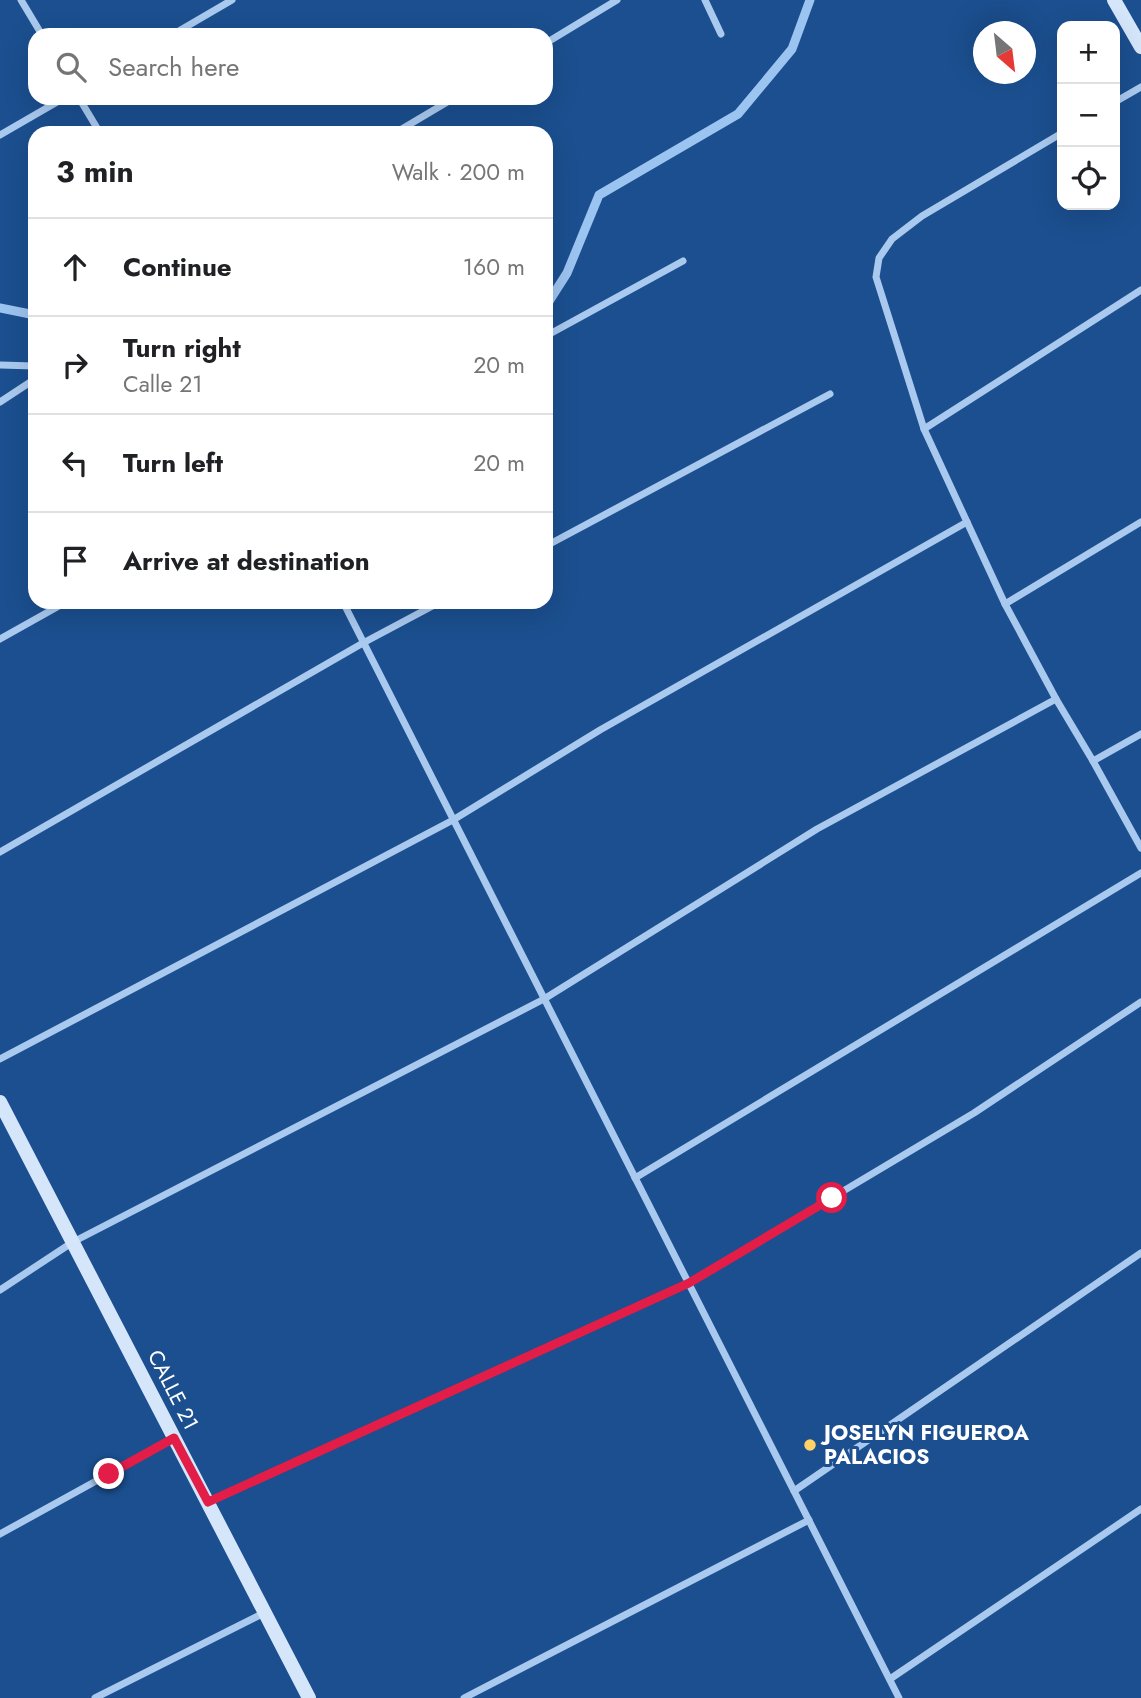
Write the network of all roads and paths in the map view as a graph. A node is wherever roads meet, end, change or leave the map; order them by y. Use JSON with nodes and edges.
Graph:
{"nodes":[{"id":1,"x":22,"y":0,"type":"edge"},
{"id":2,"x":232,"y":0,"type":"edge"},
{"id":3,"x":617,"y":0,"type":"edge"},
{"id":4,"x":705,"y":0,"type":"edge"},
{"id":5,"x":1114,"y":0,"type":"edge"},
{"id":6,"x":38,"y":28,"type":"edge"},
{"id":7,"x":184,"y":28,"type":"edge"},
{"id":8,"x":721,"y":34,"type":"dead end"},
{"id":9,"x":553,"y":39,"type":"edge"},
{"id":10,"x":1141,"y":47,"type":"edge"},
{"id":11,"x":1141,"y":87,"type":"edge"},
{"id":12,"x":1120,"y":99,"type":"edge"},
{"id":13,"x":52,"y":105,"type":"edge"},
{"id":14,"x":83,"y":105,"type":"edge"},
{"id":15,"x":442,"y":105,"type":"edge"},
{"id":16,"x":96,"y":126,"type":"edge"},
{"id":17,"x":408,"y":126,"type":"edge"},
{"id":18,"x":0,"y":135,"type":"edge"},
{"id":19,"x":1057,"y":136,"type":"edge"},
{"id":20,"x":683,"y":261,"type":"dead end"},
{"id":21,"x":1141,"y":290,"type":"edge"},
{"id":22,"x":553,"y":332,"type":"edge"},
{"id":23,"x":0,"y":365,"type":"edge"},
{"id":24,"x":28,"y":366,"type":"edge"},
{"id":25,"x":28,"y":384,"type":"edge"},
{"id":26,"x":830,"y":394,"type":"dead end"},
{"id":27,"x":0,"y":402,"type":"edge"},
{"id":28,"x":924,"y":429,"type":"junction"},
{"id":29,"x":967,"y":522,"type":"junction"},
{"id":30,"x":1141,"y":522,"type":"edge"},
{"id":31,"x":553,"y":541,"type":"edge"},
{"id":32,"x":1005,"y":604,"type":"junction"},
{"id":33,"x":54,"y":609,"type":"edge"},
{"id":34,"x":346,"y":609,"type":"edge"},
{"id":35,"x":427,"y":609,"type":"edge"},
{"id":36,"x":0,"y":639,"type":"edge"},
{"id":37,"x":363,"y":643,"type":"junction"},
{"id":38,"x":1055,"y":699,"type":"junction"},
{"id":39,"x":1141,"y":734,"type":"edge"},
{"id":40,"x":1093,"y":761,"type":"junction"},
{"id":41,"x":453,"y":820,"type":"junction"},
{"id":42,"x":1141,"y":848,"type":"edge"},
{"id":43,"x":0,"y":852,"type":"edge"},
{"id":44,"x":1141,"y":873,"type":"edge"},
{"id":45,"x":544,"y":999,"type":"junction"},
{"id":46,"x":1141,"y":1002,"type":"edge"},
{"id":47,"x":0,"y":1059,"type":"edge"},
{"id":48,"x":0,"y":1102,"type":"edge"},
{"id":49,"x":635,"y":1178,"type":"junction"},
{"id":50,"x":73,"y":1242,"type":"junction"},
{"id":51,"x":1141,"y":1253,"type":"edge"},
{"id":52,"x":689,"y":1283,"type":"junction"},
{"id":53,"x":0,"y":1290,"type":"edge"},
{"id":54,"x":174,"y":1438,"type":"junction"},
{"id":55,"x":794,"y":1491,"type":"junction"},
{"id":56,"x":208,"y":1502,"type":"junction"},
{"id":57,"x":1141,"y":1509,"type":"edge"},
{"id":58,"x":809,"y":1520,"type":"junction"},
{"id":59,"x":0,"y":1534,"type":"edge"},
{"id":60,"x":265,"y":1613,"type":"junction"},
{"id":61,"x":890,"y":1679,"type":"junction"},
{"id":62,"x":95,"y":1698,"type":"edge"},
{"id":63,"x":309,"y":1698,"type":"edge"},
{"id":64,"x":464,"y":1698,"type":"edge"},
{"id":65,"x":899,"y":1698,"type":"edge"}],
"edges":[{"from":1,"to":6,"type":"street"},
{"from":2,"to":7,"type":"street"},
{"from":3,"to":9,"type":"street"},
{"from":4,"to":8,"type":"street"},
{"from":5,"to":10,"type":"street"},
{"from":11,"to":12,"type":"street"},
{"from":13,"to":18,"type":"street"},
{"from":14,"to":16,"type":"street"},
{"from":15,"to":17,"type":"street"},
{"from":19,"to":28,"type":"street"},
{"from":20,"to":22,"type":"street"},
{"from":21,"to":28,"type":"street"},
{"from":23,"to":24,"type":"street"},
{"from":25,"to":27,"type":"street"},
{"from":26,"to":31,"type":"street"},
{"from":28,"to":29,"type":"street"},
{"from":29,"to":32,"type":"street"},
{"from":29,"to":41,"type":"street"},
{"from":30,"to":32,"type":"street"},
{"from":32,"to":38,"type":"street"},
{"from":33,"to":36,"type":"street"},
{"from":34,"to":37,"type":"street"},
{"from":35,"to":37,"type":"street"},
{"from":37,"to":41,"type":"street"},
{"from":37,"to":43,"type":"street"},
{"from":38,"to":40,"type":"street"},
{"from":38,"to":45,"type":"street"},
{"from":39,"to":40,"type":"street"},
{"from":40,"to":42,"type":"street"},
{"from":41,"to":45,"type":"street"},
{"from":41,"to":47,"type":"street"},
{"from":44,"to":49,"type":"street"},
{"from":45,"to":49,"type":"street"},
{"from":45,"to":50,"type":"street"},
{"from":46,"to":52,"type":"street"},
{"from":48,"to":50,"type":"street","name":"CALLE 21"},
{"from":49,"to":52,"type":"street"},
{"from":50,"to":53,"type":"street"},
{"from":50,"to":54,"type":"street","name":"CALLE 21"},
{"from":51,"to":55,"type":"street"},
{"from":52,"to":55,"type":"street"},
{"from":52,"to":56,"type":"street"},
{"from":54,"to":56,"type":"street","name":"CALLE 21"},
{"from":54,"to":59,"type":"street"},
{"from":55,"to":58,"type":"street"},
{"from":56,"to":60,"type":"street","name":"CALLE 21"},
{"from":57,"to":61,"type":"street"},
{"from":58,"to":61,"type":"street"},
{"from":58,"to":64,"type":"street"},
{"from":60,"to":62,"type":"street"},
{"from":60,"to":63,"type":"street","name":"CALLE 21"},
{"from":61,"to":65,"type":"street"}]}
